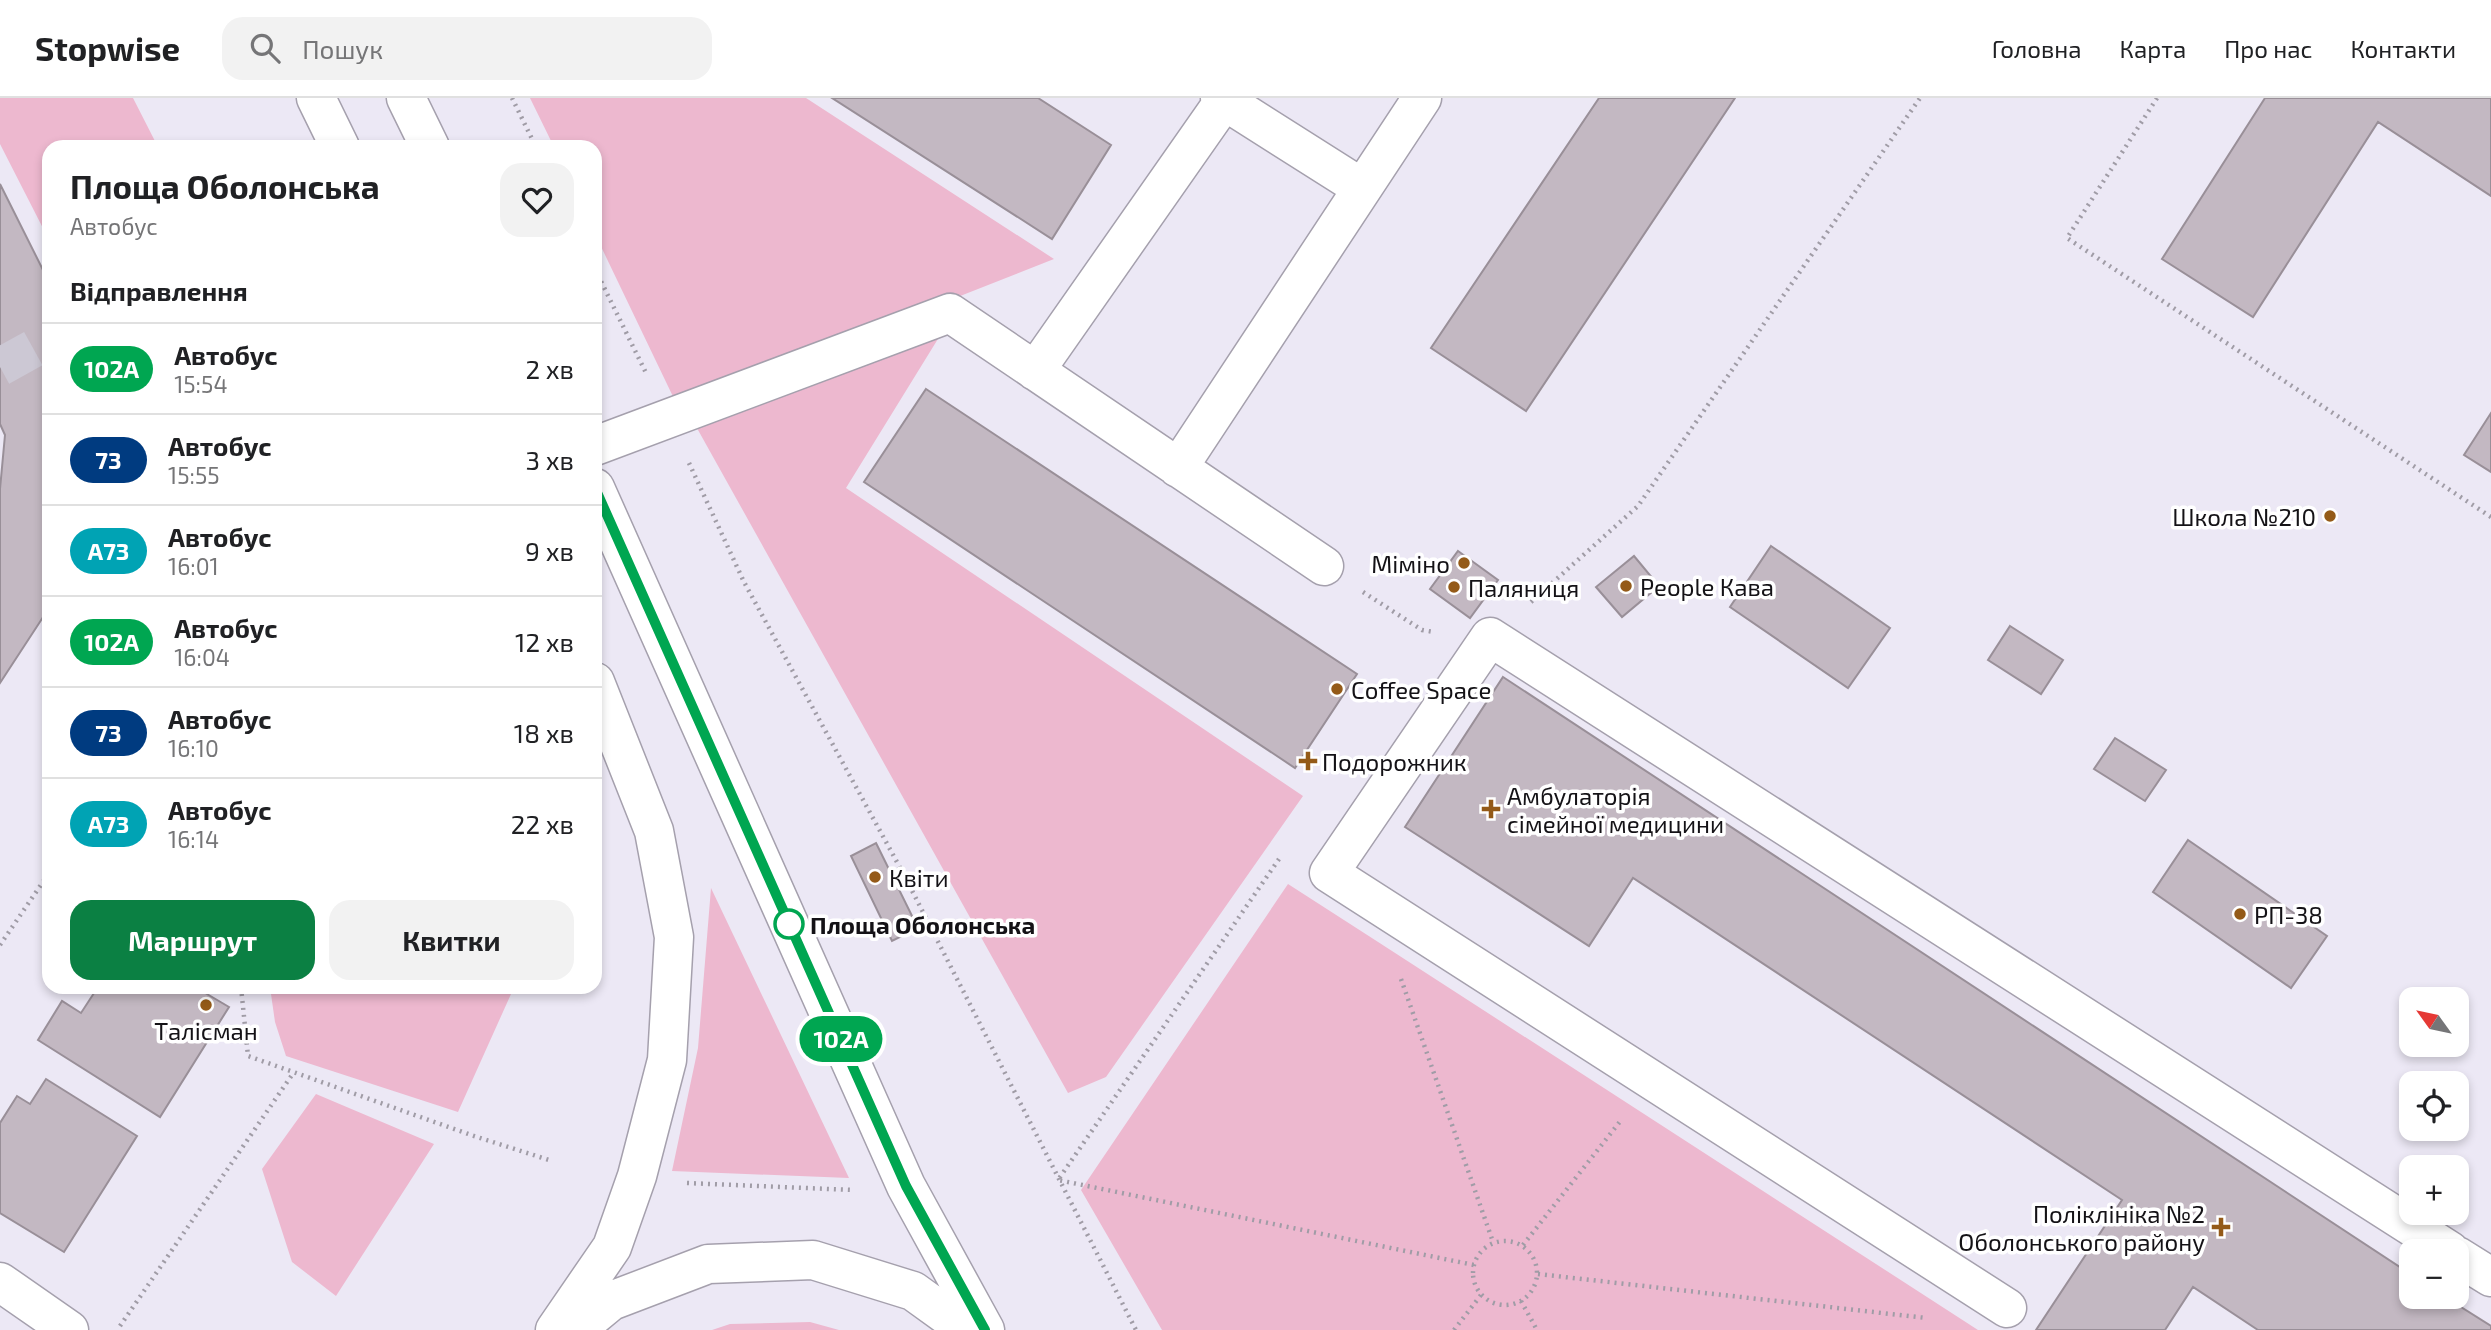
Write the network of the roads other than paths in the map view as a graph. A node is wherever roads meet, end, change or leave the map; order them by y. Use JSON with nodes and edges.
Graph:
{"nodes":[{"id":1,"x":316,"y":98,"type":"edge"},
{"id":2,"x":405,"y":98,"type":"edge"},
{"id":3,"x":1422,"y":98,"type":"edge"},
{"id":4,"x":1222,"y":99,"type":"edge"},
{"id":5,"x":337,"y":140,"type":"edge"},
{"id":6,"x":426,"y":140,"type":"edge"},
{"id":7,"x":1362,"y":188,"type":"junction"},
{"id":8,"x":1035,"y":371,"type":"junction"},
{"id":9,"x":602,"y":443,"type":"edge"},
{"id":10,"x":1178,"y":468,"type":"junction"},
{"id":11,"x":602,"y":504,"type":"edge"},
{"id":12,"x":1324,"y":566,"type":"road end"},
{"id":13,"x":602,"y":700,"type":"edge"},
{"id":14,"x":2431,"y":1239,"type":"edge"},
{"id":15,"x":2469,"y":1263,"type":"edge"},
{"id":16,"x":2491,"y":1277,"type":"edge"},
{"id":17,"x":0,"y":1282,"type":"edge"},
{"id":18,"x":2007,"y":1308,"type":"dead end"},
{"id":19,"x":69,"y":1330,"type":"edge"},
{"id":20,"x":555,"y":1330,"type":"edge"},
{"id":21,"x":576,"y":1330,"type":"edge"},
{"id":22,"x":967,"y":1330,"type":"edge"},
{"id":23,"x":985,"y":1330,"type":"edge"}],
"edges":[{"from":1,"to":5,"type":"main road"},
{"from":2,"to":6,"type":"main road"},
{"from":3,"to":7,"type":"main road"},
{"from":4,"to":7,"type":"main road"},
{"from":4,"to":8,"type":"main road"},
{"from":7,"to":10,"type":"main road"},
{"from":8,"to":9,"type":"main road"},
{"from":8,"to":10,"type":"main road"},
{"from":10,"to":12,"type":"main road"},
{"from":11,"to":23,"type":"main road"},
{"from":13,"to":20,"type":"main road"},
{"from":14,"to":18,"type":"main road"},
{"from":15,"to":16,"type":"main road"},
{"from":17,"to":19,"type":"main road"},
{"from":21,"to":22,"type":"main road"}]}
